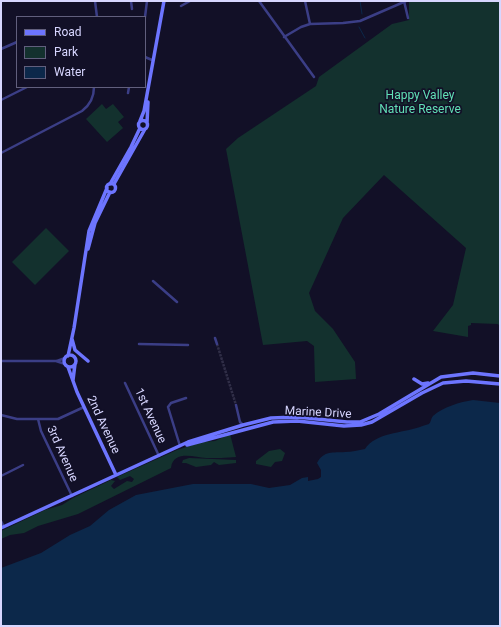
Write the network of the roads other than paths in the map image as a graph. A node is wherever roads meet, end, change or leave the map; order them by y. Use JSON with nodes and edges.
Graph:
{"nodes":[{"id":1,"x":95,"y":1,"type":"edge"},
{"id":2,"x":131,"y":1,"type":"edge"},
{"id":3,"x":147,"y":1,"type":"edge"},
{"id":4,"x":164,"y":1,"type":"edge"},
{"id":5,"x":190,"y":1,"type":"edge"},
{"id":6,"x":258,"y":1,"type":"edge"},
{"id":7,"x":305,"y":1,"type":"edge"},
{"id":8,"x":405,"y":1,"type":"edge"},
{"id":9,"x":181,"y":6,"type":"dead end"},
{"id":10,"x":132,"y":9,"type":"dead end"},
{"id":11,"x":97,"y":16,"type":"edge"},
{"id":12,"x":144,"y":16,"type":"edge"},
{"id":13,"x":408,"y":18,"type":"dead end"},
{"id":14,"x":310,"y":24,"type":"junction"},
{"id":15,"x":284,"y":37,"type":"junction"},
{"id":16,"x":16,"y":42,"type":"edge"},
{"id":17,"x":1,"y":49,"type":"edge"},
{"id":18,"x":146,"y":57,"type":"edge"},
{"id":19,"x":152,"y":60,"type":"junction"},
{"id":20,"x":314,"y":77,"type":"dead end"},
{"id":21,"x":25,"y":88,"type":"edge"},
{"id":22,"x":94,"y":88,"type":"edge"},
{"id":23,"x":129,"y":88,"type":"edge"},
{"id":24,"x":128,"y":93,"type":"dead end"},
{"id":25,"x":147,"y":94,"type":"junction"},
{"id":26,"x":1,"y":100,"type":"edge"},
{"id":27,"x":140,"y":121,"type":"junction"},
{"id":28,"x":147,"y":123,"type":"junction"},
{"id":29,"x":140,"y":128,"type":"junction"},
{"id":30,"x":145,"y":129,"type":"junction"},
{"id":31,"x":1,"y":153,"type":"edge"},
{"id":32,"x":110,"y":184,"type":"junction"},
{"id":33,"x":114,"y":184,"type":"junction"},
{"id":34,"x":107,"y":188,"type":"junction"},
{"id":35,"x":110,"y":192,"type":"junction"},
{"id":36,"x":118,"y":195,"type":"dead end"},
{"id":37,"x":103,"y":203,"type":"junction"},
{"id":38,"x":92,"y":226,"type":"junction"},
{"id":39,"x":153,"y":281,"type":"dead end"},
{"id":40,"x":177,"y":302,"type":"dead end"},
{"id":41,"x":215,"y":338,"type":"dead end"},
{"id":42,"x":72,"y":340,"type":"junction"},
{"id":43,"x":139,"y":344,"type":"dead end"},
{"id":44,"x":217,"y":344,"type":"tunnel mouth"},
{"id":45,"x":188,"y":345,"type":"dead end"},
{"id":46,"x":72,"y":356,"type":"junction"},
{"id":47,"x":66,"y":357,"type":"junction"},
{"id":48,"x":1,"y":361,"type":"edge"},
{"id":49,"x":56,"y":361,"type":"junction"},
{"id":50,"x":88,"y":361,"type":"dead end"},
{"id":51,"x":75,"y":363,"type":"junction"},
{"id":52,"x":66,"y":365,"type":"junction"},
{"id":53,"x":500,"y":376,"type":"edge"},
{"id":54,"x":414,"y":379,"type":"dead end"},
{"id":55,"x":73,"y":383,"type":"junction"},
{"id":56,"x":125,"y":383,"type":"dead end"},
{"id":57,"x":430,"y":383,"type":"junction"},
{"id":58,"x":500,"y":384,"type":"edge"},
{"id":59,"x":421,"y":391,"type":"junction"},
{"id":60,"x":186,"y":398,"type":"dead end"},
{"id":61,"x":236,"y":406,"type":"tunnel mouth"},
{"id":62,"x":84,"y":407,"type":"junction"},
{"id":63,"x":1,"y":415,"type":"edge"},
{"id":64,"x":38,"y":419,"type":"junction"},
{"id":65,"x":244,"y":425,"type":"junction"},
{"id":66,"x":182,"y":445,"type":"junction"},
{"id":67,"x":159,"y":456,"type":"junction"},
{"id":68,"x":23,"y":465,"type":"dead end"},
{"id":69,"x":116,"y":475,"type":"junction"},
{"id":70,"x":1,"y":476,"type":"edge"},
{"id":71,"x":72,"y":496,"type":"junction"},
{"id":72,"x":1,"y":521,"type":"edge"},
{"id":73,"x":2,"y":528,"type":"edge"}],
"edges":[{"from":1,"to":11,"type":"street"},
{"from":2,"to":10,"type":"street"},
{"from":3,"to":12,"type":"street"},
{"from":4,"to":19,"type":"main road"},
{"from":5,"to":9,"type":"street"},
{"from":6,"to":15,"type":"street"},
{"from":7,"to":14,"type":"street"},
{"from":8,"to":13,"type":"street"},
{"from":8,"to":14,"type":"street"},
{"from":14,"to":15,"type":"street"},
{"from":15,"to":20,"type":"street"},
{"from":16,"to":17,"type":"street"},
{"from":18,"to":19,"type":"street"},
{"from":19,"to":25,"type":"main road"},
{"from":21,"to":26,"type":"street"},
{"from":22,"to":31,"type":"street"},
{"from":23,"to":24,"type":"street"},
{"from":25,"to":27,"type":"main road"},
{"from":25,"to":28,"type":"main road"},
{"from":27,"to":28,"type":"main road"},
{"from":27,"to":29,"type":"main road"},
{"from":28,"to":30,"type":"main road"},
{"from":29,"to":30,"type":"main road"},
{"from":29,"to":32,"type":"main road"},
{"from":30,"to":33,"type":"main road"},
{"from":32,"to":33,"type":"main road"},
{"from":32,"to":34,"type":"main road"},
{"from":33,"to":35,"type":"main road"},
{"from":34,"to":35,"type":"main road"},
{"from":34,"to":38,"type":"main road"},
{"from":35,"to":37,"type":"main road"},
{"from":36,"to":37,"type":"main road"},
{"from":37,"to":38,"type":"main road"},
{"from":38,"to":42,"type":"main road"},
{"from":39,"to":40,"type":"street"},
{"from":41,"to":44,"type":"street"},
{"from":42,"to":46,"type":"main road"},
{"from":42,"to":47,"type":"main road"},
{"from":42,"to":50,"type":"main road"},
{"from":43,"to":45,"type":"street"},
{"from":46,"to":47,"type":"main road"},
{"from":46,"to":51,"type":"main road"},
{"from":47,"to":49,"type":"street"},
{"from":47,"to":52,"type":"main road"},
{"from":48,"to":49,"type":"street"},
{"from":49,"to":52,"type":"street"},
{"from":51,"to":52,"type":"main road"},
{"from":51,"to":55,"type":"main road"},
{"from":52,"to":55,"type":"main road","name":"2nd Avenue"},
{"from":53,"to":57,"type":"main road"},
{"from":54,"to":57,"type":"main road"},
{"from":55,"to":62,"type":"main road","name":"2nd Avenue"},
{"from":56,"to":67,"type":"street","name":"1st Avenue"},
{"from":57,"to":59,"type":"main road"},
{"from":58,"to":59,"type":"main road"},
{"from":59,"to":65,"type":"main road","name":"Marine Drive"},
{"from":59,"to":66,"type":"main road","name":"Marine Drive"},
{"from":60,"to":66,"type":"street"},
{"from":61,"to":65,"type":"street"},
{"from":62,"to":64,"type":"street"},
{"from":62,"to":69,"type":"main road","name":"2nd Avenue"},
{"from":63,"to":64,"type":"street"},
{"from":64,"to":71,"type":"street","name":"3rd Avenue"},
{"from":65,"to":66,"type":"main road","name":"Marine Drive"},
{"from":66,"to":67,"type":"main road","name":"Marine Drive"},
{"from":67,"to":69,"type":"main road","name":"Marine Drive"},
{"from":68,"to":70,"type":"street"},
{"from":69,"to":71,"type":"main road","name":"Marine Drive"},
{"from":71,"to":73,"type":"main road","name":"Marine Drive"},
{"from":72,"to":73,"type":"street"}]}
